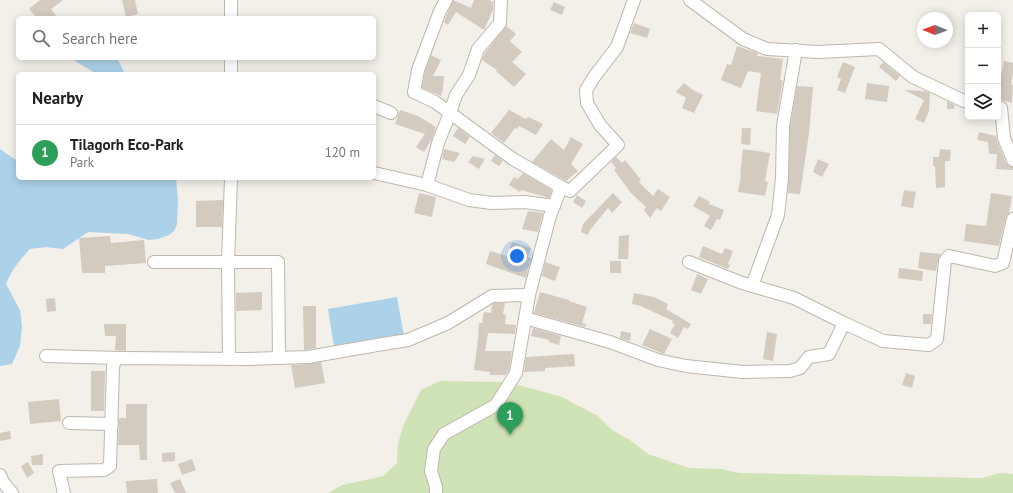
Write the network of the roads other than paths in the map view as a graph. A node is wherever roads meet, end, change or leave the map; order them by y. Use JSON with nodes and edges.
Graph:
{"nodes":[{"id":1,"x":231,"y":0,"type":"edge"},
{"id":2,"x":446,"y":0,"type":"edge"},
{"id":3,"x":501,"y":0,"type":"edge"},
{"id":4,"x":634,"y":0,"type":"edge"},
{"id":5,"x":690,"y":0,"type":"edge"},
{"id":6,"x":231,"y":16,"type":"edge"},
{"id":7,"x":796,"y":50,"type":"junction"},
{"id":8,"x":231,"y":60,"type":"edge"},
{"id":9,"x":231,"y":72,"type":"edge"},
{"id":10,"x":965,"y":101,"type":"edge"},
{"id":11,"x":376,"y":107,"type":"edge"},
{"id":12,"x":1004,"y":108,"type":"edge"},
{"id":13,"x":391,"y":113,"type":"dead end"},
{"id":14,"x":450,"y":113,"type":"junction"},
{"id":15,"x":1013,"y":160,"type":"edge"},
{"id":16,"x":376,"y":173,"type":"edge"},
{"id":17,"x":231,"y":180,"type":"edge"},
{"id":18,"x":427,"y":185,"type":"junction"},
{"id":19,"x":561,"y":187,"type":"junction"},
{"id":20,"x":554,"y":206,"type":"junction"},
{"id":21,"x":1013,"y":219,"type":"edge"},
{"id":22,"x":154,"y":262,"type":"dead end"},
{"id":23,"x":228,"y":262,"type":"junction"},
{"id":24,"x":689,"y":262,"type":"dead end"},
{"id":25,"x":752,"y":286,"type":"junction"},
{"id":26,"x":529,"y":296,"type":"junction"},
{"id":27,"x":525,"y":318,"type":"junction"},
{"id":28,"x":844,"y":323,"type":"junction"},
{"id":29,"x":46,"y":356,"type":"dead end"},
{"id":30,"x":120,"y":358,"type":"junction"},
{"id":31,"x":279,"y":358,"type":"junction"},
{"id":32,"x":229,"y":359,"type":"junction"},
{"id":33,"x":69,"y":423,"type":"dead end"},
{"id":34,"x":112,"y":424,"type":"junction"},
{"id":35,"x":0,"y":475,"type":"edge"},
{"id":36,"x":12,"y":493,"type":"edge"},
{"id":37,"x":64,"y":493,"type":"edge"},
{"id":38,"x":436,"y":493,"type":"edge"}],
"edges":[{"from":1,"to":6,"type":"street"},
{"from":2,"to":14,"type":"street"},
{"from":3,"to":14,"type":"street"},
{"from":4,"to":19,"type":"street"},
{"from":5,"to":7,"type":"street"},
{"from":7,"to":10,"type":"street"},
{"from":7,"to":25,"type":"street"},
{"from":8,"to":9,"type":"street"},
{"from":11,"to":13,"type":"street"},
{"from":12,"to":15,"type":"street"},
{"from":14,"to":18,"type":"street"},
{"from":14,"to":19,"type":"street"},
{"from":16,"to":18,"type":"street"},
{"from":17,"to":23,"type":"street"},
{"from":18,"to":20,"type":"street"},
{"from":19,"to":20,"type":"street"},
{"from":20,"to":26,"type":"street"},
{"from":21,"to":28,"type":"street"},
{"from":22,"to":23,"type":"street"},
{"from":23,"to":31,"type":"street"},
{"from":23,"to":32,"type":"street"},
{"from":24,"to":25,"type":"street"},
{"from":25,"to":28,"type":"street"},
{"from":26,"to":27,"type":"street"},
{"from":26,"to":31,"type":"street"},
{"from":27,"to":28,"type":"street"},
{"from":27,"to":38,"type":"street"},
{"from":29,"to":30,"type":"street"},
{"from":30,"to":32,"type":"street"},
{"from":30,"to":34,"type":"street"},
{"from":31,"to":32,"type":"street"},
{"from":33,"to":34,"type":"street"},
{"from":34,"to":37,"type":"street"},
{"from":35,"to":36,"type":"street"}]}
